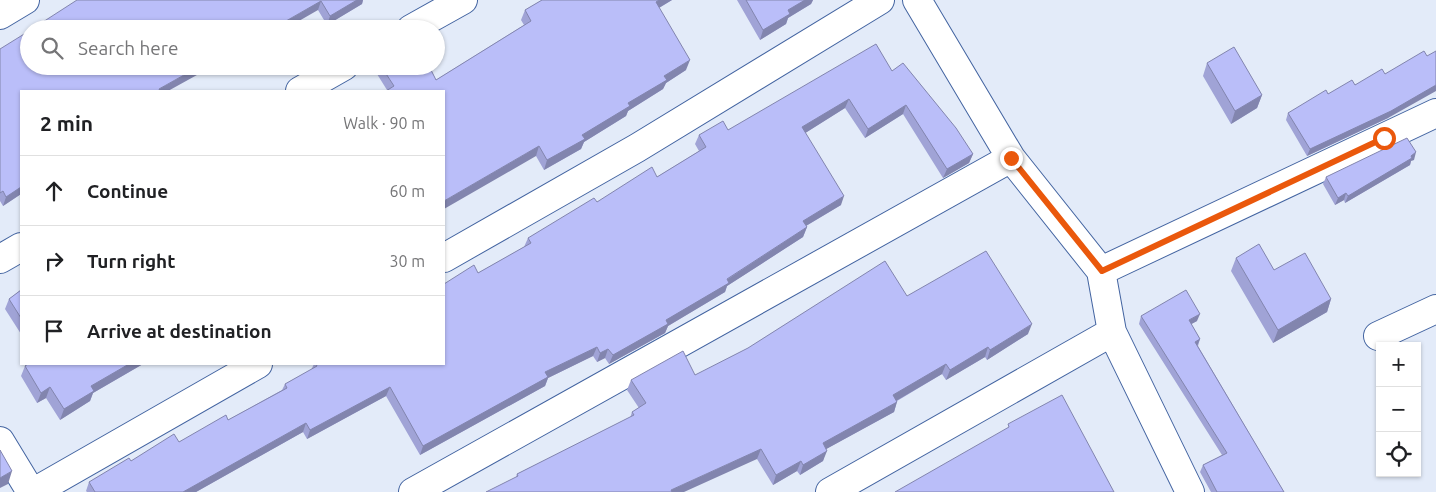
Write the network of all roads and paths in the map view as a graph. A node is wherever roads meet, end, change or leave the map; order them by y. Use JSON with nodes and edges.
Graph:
{"nodes":[{"id":1,"x":24,"y":0,"type":"edge"},
{"id":2,"x":463,"y":0,"type":"edge"},
{"id":3,"x":880,"y":0,"type":"edge"},
{"id":4,"x":916,"y":0,"type":"edge"},
{"id":5,"x":0,"y":15,"type":"edge"},
{"id":6,"x":427,"y":20,"type":"edge"},
{"id":7,"x":328,"y":75,"type":"edge"},
{"id":8,"x":302,"y":90,"type":"edge"},
{"id":9,"x":1436,"y":113,"type":"edge"},
{"id":10,"x":1011,"y":158,"type":"junction"},
{"id":11,"x":20,"y":248,"type":"edge"},
{"id":12,"x":445,"y":257,"type":"edge"},
{"id":13,"x":0,"y":259,"type":"edge"},
{"id":14,"x":1102,"y":271,"type":"junction"},
{"id":15,"x":1436,"y":309,"type":"edge"},
{"id":16,"x":1112,"y":332,"type":"junction"},
{"id":17,"x":1378,"y":336,"type":"dead end"},
{"id":18,"x":256,"y":365,"type":"edge"},
{"id":19,"x":0,"y":441,"type":"edge"},
{"id":20,"x":32,"y":492,"type":"edge"},
{"id":21,"x":413,"y":492,"type":"edge"},
{"id":22,"x":830,"y":492,"type":"edge"},
{"id":23,"x":1190,"y":492,"type":"edge"}],
"edges":[{"from":1,"to":5,"type":"street"},
{"from":2,"to":6,"type":"street"},
{"from":3,"to":12,"type":"street"},
{"from":4,"to":10,"type":"street"},
{"from":7,"to":8,"type":"street"},
{"from":9,"to":14,"type":"street"},
{"from":10,"to":14,"type":"street"},
{"from":10,"to":21,"type":"street"},
{"from":11,"to":13,"type":"street"},
{"from":14,"to":16,"type":"street"},
{"from":15,"to":17,"type":"street"},
{"from":16,"to":22,"type":"street"},
{"from":16,"to":23,"type":"street"},
{"from":18,"to":20,"type":"street"},
{"from":19,"to":20,"type":"street"}]}
